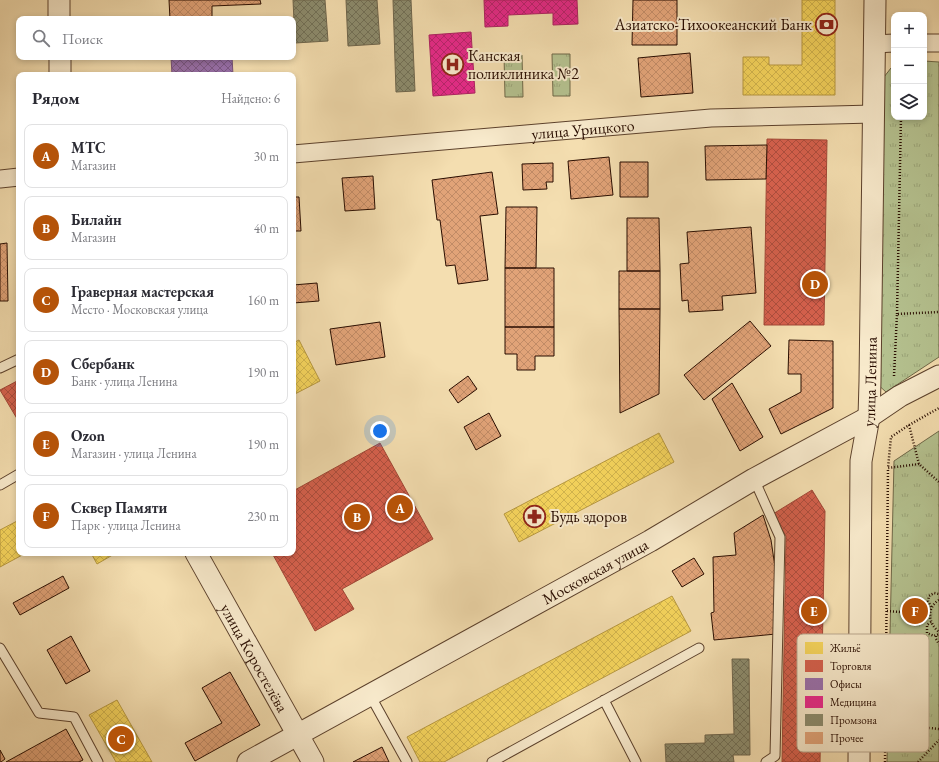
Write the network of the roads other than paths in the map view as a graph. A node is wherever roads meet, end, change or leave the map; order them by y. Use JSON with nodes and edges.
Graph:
{"nodes":[{"id":1,"x":59,"y":0,"type":"edge"},
{"id":2,"x":875,"y":0,"type":"edge"},
{"id":3,"x":59,"y":16,"type":"edge"},
{"id":4,"x":927,"y":43,"type":"edge"},
{"id":5,"x":939,"y":43,"type":"edge"},
{"id":6,"x":884,"y":44,"type":"edge"},
{"id":7,"x":60,"y":60,"type":"edge"},
{"id":8,"x":60,"y":72,"type":"edge"},
{"id":9,"x":873,"y":114,"type":"junction"},
{"id":10,"x":296,"y":154,"type":"edge"},
{"id":11,"x":16,"y":177,"type":"edge"},
{"id":12,"x":0,"y":178,"type":"edge"},
{"id":13,"x":16,"y":361,"type":"edge"},
{"id":14,"x":0,"y":368,"type":"edge"},
{"id":15,"x":939,"y":376,"type":"edge"},
{"id":16,"x":868,"y":417,"type":"junction"},
{"id":17,"x":16,"y":476,"type":"edge"},
{"id":18,"x":754,"y":480,"type":"junction"},
{"id":19,"x":0,"y":485,"type":"edge"},
{"id":20,"x":198,"y":556,"type":"edge"},
{"id":21,"x":860,"y":634,"type":"edge"},
{"id":22,"x":0,"y":648,"type":"edge"},
{"id":23,"x":699,"y":648,"type":"dead end"},
{"id":24,"x":370,"y":695,"type":"junction"},
{"id":25,"x":604,"y":700,"type":"junction"},
{"id":26,"x":298,"y":734,"type":"junction"},
{"id":27,"x":859,"y":752,"type":"edge"},
{"id":28,"x":98,"y":762,"type":"edge"},
{"id":29,"x":248,"y":762,"type":"edge"},
{"id":30,"x":313,"y":762,"type":"edge"},
{"id":31,"x":407,"y":762,"type":"edge"},
{"id":32,"x":492,"y":762,"type":"edge"},
{"id":33,"x":636,"y":762,"type":"edge"},
{"id":34,"x":766,"y":762,"type":"edge"},
{"id":35,"x":859,"y":762,"type":"edge"}],
"edges":[{"from":1,"to":3,"type":"street"},
{"from":2,"to":6,"type":"street","name":"улица Ленина"},
{"from":4,"to":5,"type":"street"},
{"from":6,"to":9,"type":"street","name":"улица Ленина"},
{"from":7,"to":8,"type":"street"},
{"from":9,"to":10,"type":"street","name":"улица Урицкого"},
{"from":9,"to":16,"type":"street","name":"улица Ленина"},
{"from":11,"to":12,"type":"street"},
{"from":13,"to":14,"type":"lane"},
{"from":15,"to":16,"type":"street","name":"Московская улица"},
{"from":16,"to":18,"type":"street","name":"Московская улица"},
{"from":16,"to":21,"type":"street","name":"улица Ленина"},
{"from":17,"to":19,"type":"lane"},
{"from":18,"to":24,"type":"street","name":"Московская улица"},
{"from":18,"to":34,"type":"lane"},
{"from":20,"to":26,"type":"street","name":"улица Коростелёва"},
{"from":22,"to":28,"type":"lane"},
{"from":23,"to":25,"type":"lane"},
{"from":24,"to":26,"type":"street","name":"Московская улица"},
{"from":24,"to":31,"type":"lane"},
{"from":25,"to":32,"type":"lane"},
{"from":25,"to":33,"type":"lane"},
{"from":26,"to":29,"type":"street","name":"Московская улица"},
{"from":26,"to":30,"type":"street","name":"улица Коростелёва"},
{"from":27,"to":35,"type":"street","name":"улица Ленина"}]}
